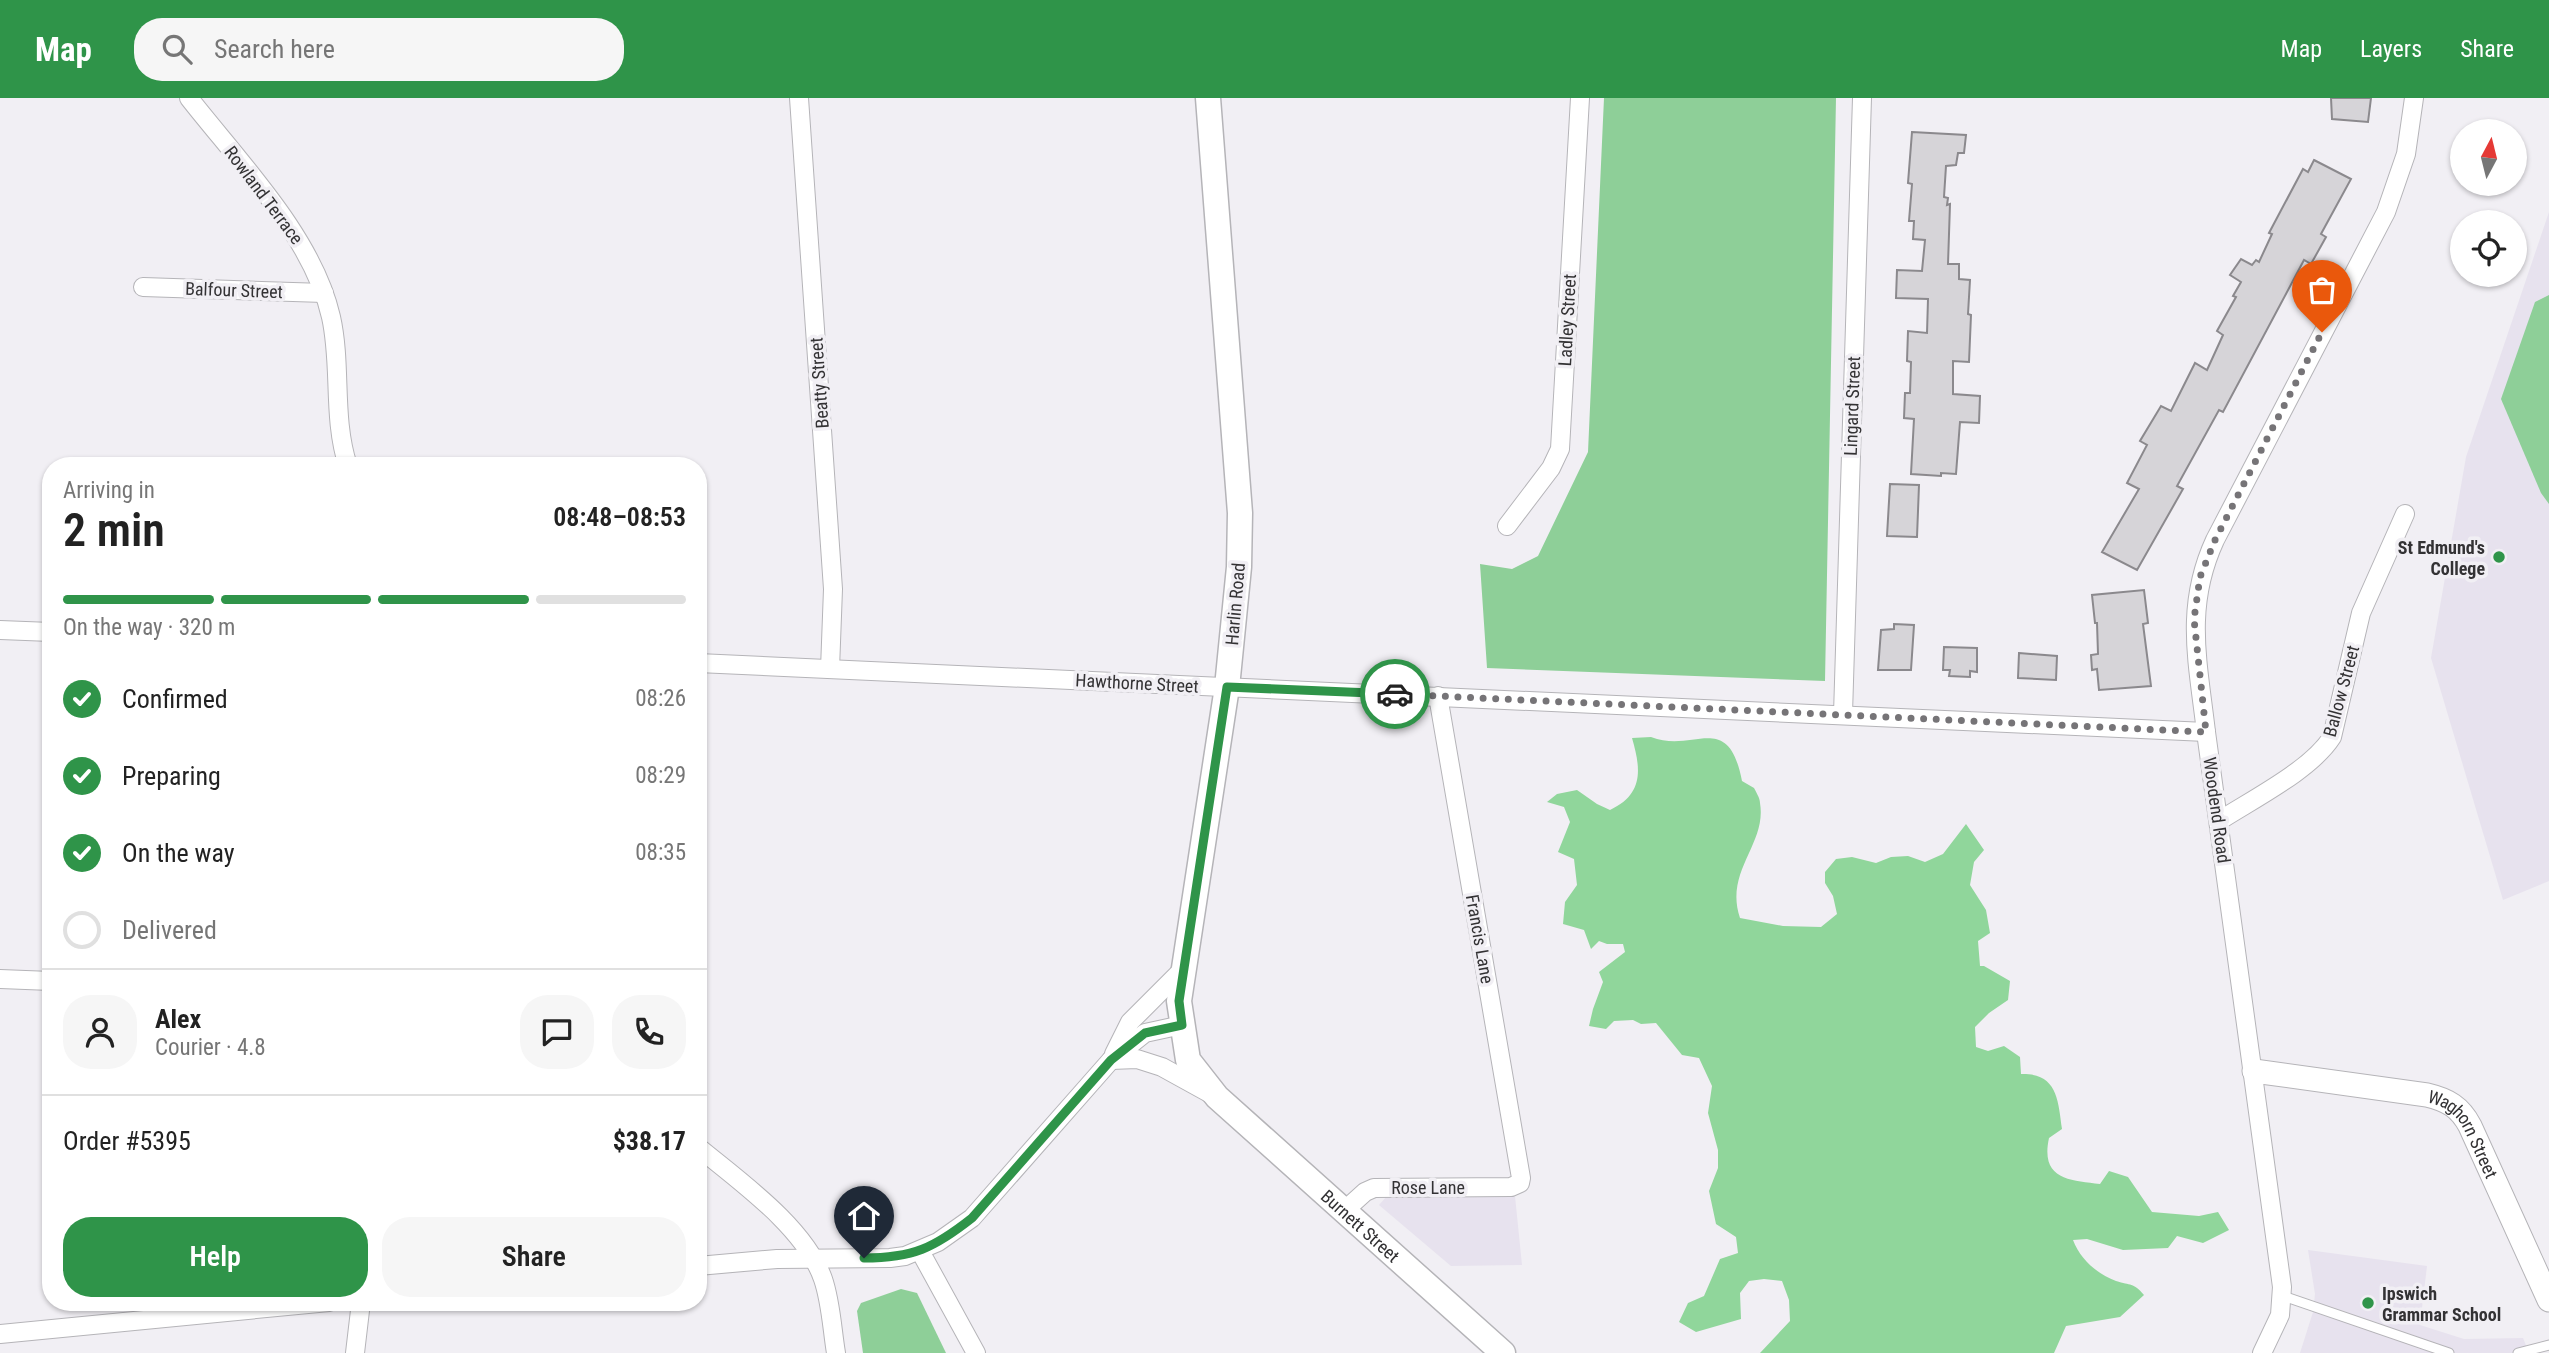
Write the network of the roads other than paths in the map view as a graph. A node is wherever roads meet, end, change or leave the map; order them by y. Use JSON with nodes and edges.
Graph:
{"nodes":[{"id":1,"x":189,"y":98,"type":"edge"},
{"id":2,"x":799,"y":98,"type":"edge"},
{"id":3,"x":1208,"y":98,"type":"edge"},
{"id":4,"x":1580,"y":98,"type":"edge"},
{"id":5,"x":1861,"y":98,"type":"edge"},
{"id":6,"x":2414,"y":98,"type":"edge"},
{"id":7,"x":143,"y":286,"type":"dead end"},
{"id":8,"x":324,"y":293,"type":"junction"},
{"id":9,"x":346,"y":457,"type":"edge"},
{"id":10,"x":2405,"y":514,"type":"dead end"},
{"id":11,"x":1507,"y":526,"type":"dead end"},
{"id":12,"x":0,"y":630,"type":"edge"},
{"id":13,"x":42,"y":632,"type":"edge"},
{"id":14,"x":707,"y":663,"type":"edge"},
{"id":15,"x":830,"y":669,"type":"junction"},
{"id":16,"x":1227,"y":687,"type":"junction"},
{"id":17,"x":1438,"y":696,"type":"junction"},
{"id":18,"x":1843,"y":714,"type":"junction"},
{"id":19,"x":2206,"y":732,"type":"junction"},
{"id":20,"x":2219,"y":821,"type":"junction"},
{"id":21,"x":1185,"y":966,"type":"junction"},
{"id":22,"x":0,"y":979,"type":"edge"},
{"id":23,"x":42,"y":981,"type":"edge"},
{"id":24,"x":1182,"y":1025,"type":"junction"},
{"id":25,"x":1111,"y":1060,"type":"junction"},
{"id":26,"x":2254,"y":1071,"type":"junction"},
{"id":27,"x":1217,"y":1097,"type":"junction"},
{"id":28,"x":707,"y":1155,"type":"edge"},
{"id":29,"x":1520,"y":1182,"type":"joint"},
{"id":30,"x":1344,"y":1210,"type":"junction"},
{"id":31,"x":920,"y":1251,"type":"junction"},
{"id":32,"x":813,"y":1258,"type":"junction"},
{"id":33,"x":707,"y":1265,"type":"edge"},
{"id":34,"x":2283,"y":1296,"type":"junction"},
{"id":35,"x":2549,"y":1300,"type":"edge"},
{"id":36,"x":237,"y":1311,"type":"edge"},
{"id":37,"x":360,"y":1311,"type":"edge"},
{"id":38,"x":0,"y":1334,"type":"edge"},
{"id":39,"x":2549,"y":1345,"type":"edge"},
{"id":40,"x":355,"y":1353,"type":"edge"},
{"id":41,"x":836,"y":1353,"type":"edge"},
{"id":42,"x":976,"y":1353,"type":"edge"},
{"id":43,"x":1503,"y":1353,"type":"edge"},
{"id":44,"x":2262,"y":1353,"type":"edge"},
{"id":45,"x":2448,"y":1353,"type":"edge"},
{"id":46,"x":2518,"y":1353,"type":"edge"}],
"edges":[{"from":1,"to":8,"type":"street","name":"Rowland Terrace"},
{"from":2,"to":15,"type":"street","name":"Beatty Street"},
{"from":3,"to":16,"type":"main road","name":"Harlin Road"},
{"from":4,"to":11,"type":"street","name":"Ladley Street"},
{"from":5,"to":18,"type":"street","name":"Lingard Street"},
{"from":6,"to":19,"type":"street","name":"Woodend Road"},
{"from":7,"to":8,"type":"street","name":"Balfour Street"},
{"from":8,"to":9,"type":"street","name":"Rowland Terrace"},
{"from":10,"to":20,"type":"street","name":"Ballow Street"},
{"from":12,"to":13,"type":"street"},
{"from":14,"to":15,"type":"street","name":"Hawthorne Street"},
{"from":15,"to":16,"type":"street","name":"Hawthorne Street"},
{"from":16,"to":17,"type":"street","name":"Hawthorne Street"},
{"from":16,"to":21,"type":"main road","name":"Harlin Road"},
{"from":17,"to":18,"type":"street","name":"Hawthorne Street"},
{"from":17,"to":29,"type":"street","name":"Francis Lane"},
{"from":18,"to":19,"type":"street","name":"Hawthorne Street"},
{"from":19,"to":20,"type":"street","name":"Woodend Road"},
{"from":20,"to":26,"type":"street","name":"Woodend Road"},
{"from":21,"to":24,"type":"main road","name":"Harlin Road"},
{"from":21,"to":25,"type":"street"},
{"from":22,"to":23,"type":"street"},
{"from":24,"to":25,"type":"street"},
{"from":24,"to":27,"type":"main road","name":"Harlin Road"},
{"from":25,"to":27,"type":"street"},
{"from":25,"to":31,"type":"street"},
{"from":26,"to":34,"type":"street","name":"Woodend Road"},
{"from":26,"to":35,"type":"street","name":"Waghorn Street"},
{"from":27,"to":30,"type":"main road","name":"Burnett Street"},
{"from":28,"to":32,"type":"street"},
{"from":29,"to":30,"type":"street","name":"Rose Lane"},
{"from":30,"to":43,"type":"main road","name":"Burnett Street"},
{"from":31,"to":32,"type":"street"},
{"from":31,"to":42,"type":"street"},
{"from":32,"to":33,"type":"street"},
{"from":32,"to":41,"type":"street"},
{"from":34,"to":44,"type":"street","name":"Woodend Road"},
{"from":34,"to":45,"type":"lane"},
{"from":36,"to":38,"type":"street"},
{"from":37,"to":40,"type":"street"},
{"from":39,"to":46,"type":"lane"}]}
